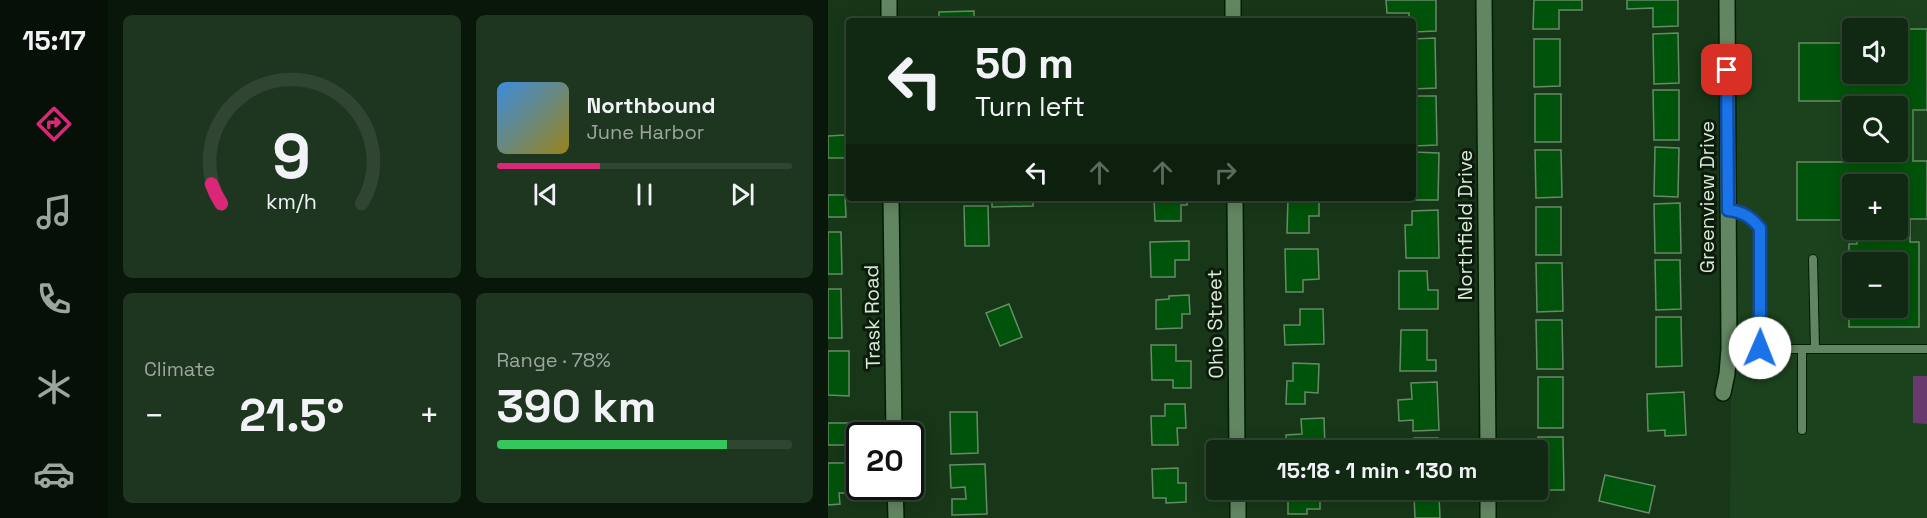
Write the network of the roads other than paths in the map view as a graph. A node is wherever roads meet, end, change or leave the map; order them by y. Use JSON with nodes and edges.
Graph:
{"nodes":[{"id":1,"x":889,"y":0,"type":"edge"},
{"id":2,"x":1233,"y":0,"type":"edge"},
{"id":3,"x":1484,"y":0,"type":"edge"},
{"id":4,"x":1727,"y":0,"type":"edge"},
{"id":5,"x":889,"y":18,"type":"edge"},
{"id":6,"x":1233,"y":18,"type":"edge"},
{"id":7,"x":891,"y":201,"type":"edge"},
{"id":8,"x":1235,"y":201,"type":"edge"},
{"id":9,"x":1728,"y":210,"type":"junction"},
{"id":10,"x":1813,"y":259,"type":"dead end"},
{"id":11,"x":1760,"y":348,"type":"junction"},
{"id":12,"x":1729,"y":349,"type":"junction"},
{"id":13,"x":1802,"y":349,"type":"junction"},
{"id":14,"x":1815,"y":349,"type":"junction"},
{"id":15,"x":1927,"y":349,"type":"edge"},
{"id":16,"x":1724,"y":393,"type":"dead end"},
{"id":17,"x":894,"y":422,"type":"edge"},
{"id":18,"x":1802,"y":430,"type":"dead end"},
{"id":19,"x":1237,"y":440,"type":"edge"},
{"id":20,"x":1488,"y":440,"type":"edge"},
{"id":21,"x":895,"y":500,"type":"edge"},
{"id":22,"x":1238,"y":500,"type":"edge"},
{"id":23,"x":1488,"y":500,"type":"edge"},
{"id":24,"x":896,"y":518,"type":"edge"},
{"id":25,"x":1238,"y":518,"type":"edge"},
{"id":26,"x":1488,"y":518,"type":"edge"}],
"edges":[{"from":1,"to":5,"type":"street"},
{"from":2,"to":6,"type":"street"},
{"from":3,"to":20,"type":"street","name":"Northfield Drive"},
{"from":4,"to":9,"type":"street","name":"Greenview Drive"},
{"from":7,"to":17,"type":"street","name":"Trask Road"},
{"from":8,"to":19,"type":"street","name":"Ohio Street"},
{"from":9,"to":11,"type":"lane"},
{"from":9,"to":12,"type":"street","name":"Greenview Drive"},
{"from":10,"to":14,"type":"lane"},
{"from":11,"to":12,"type":"lane"},
{"from":11,"to":13,"type":"lane"},
{"from":12,"to":16,"type":"street","name":"Greenview Drive"},
{"from":13,"to":14,"type":"lane"},
{"from":13,"to":18,"type":"lane"},
{"from":14,"to":15,"type":"lane"},
{"from":21,"to":24,"type":"street"},
{"from":22,"to":25,"type":"street"},
{"from":23,"to":26,"type":"street"}]}
